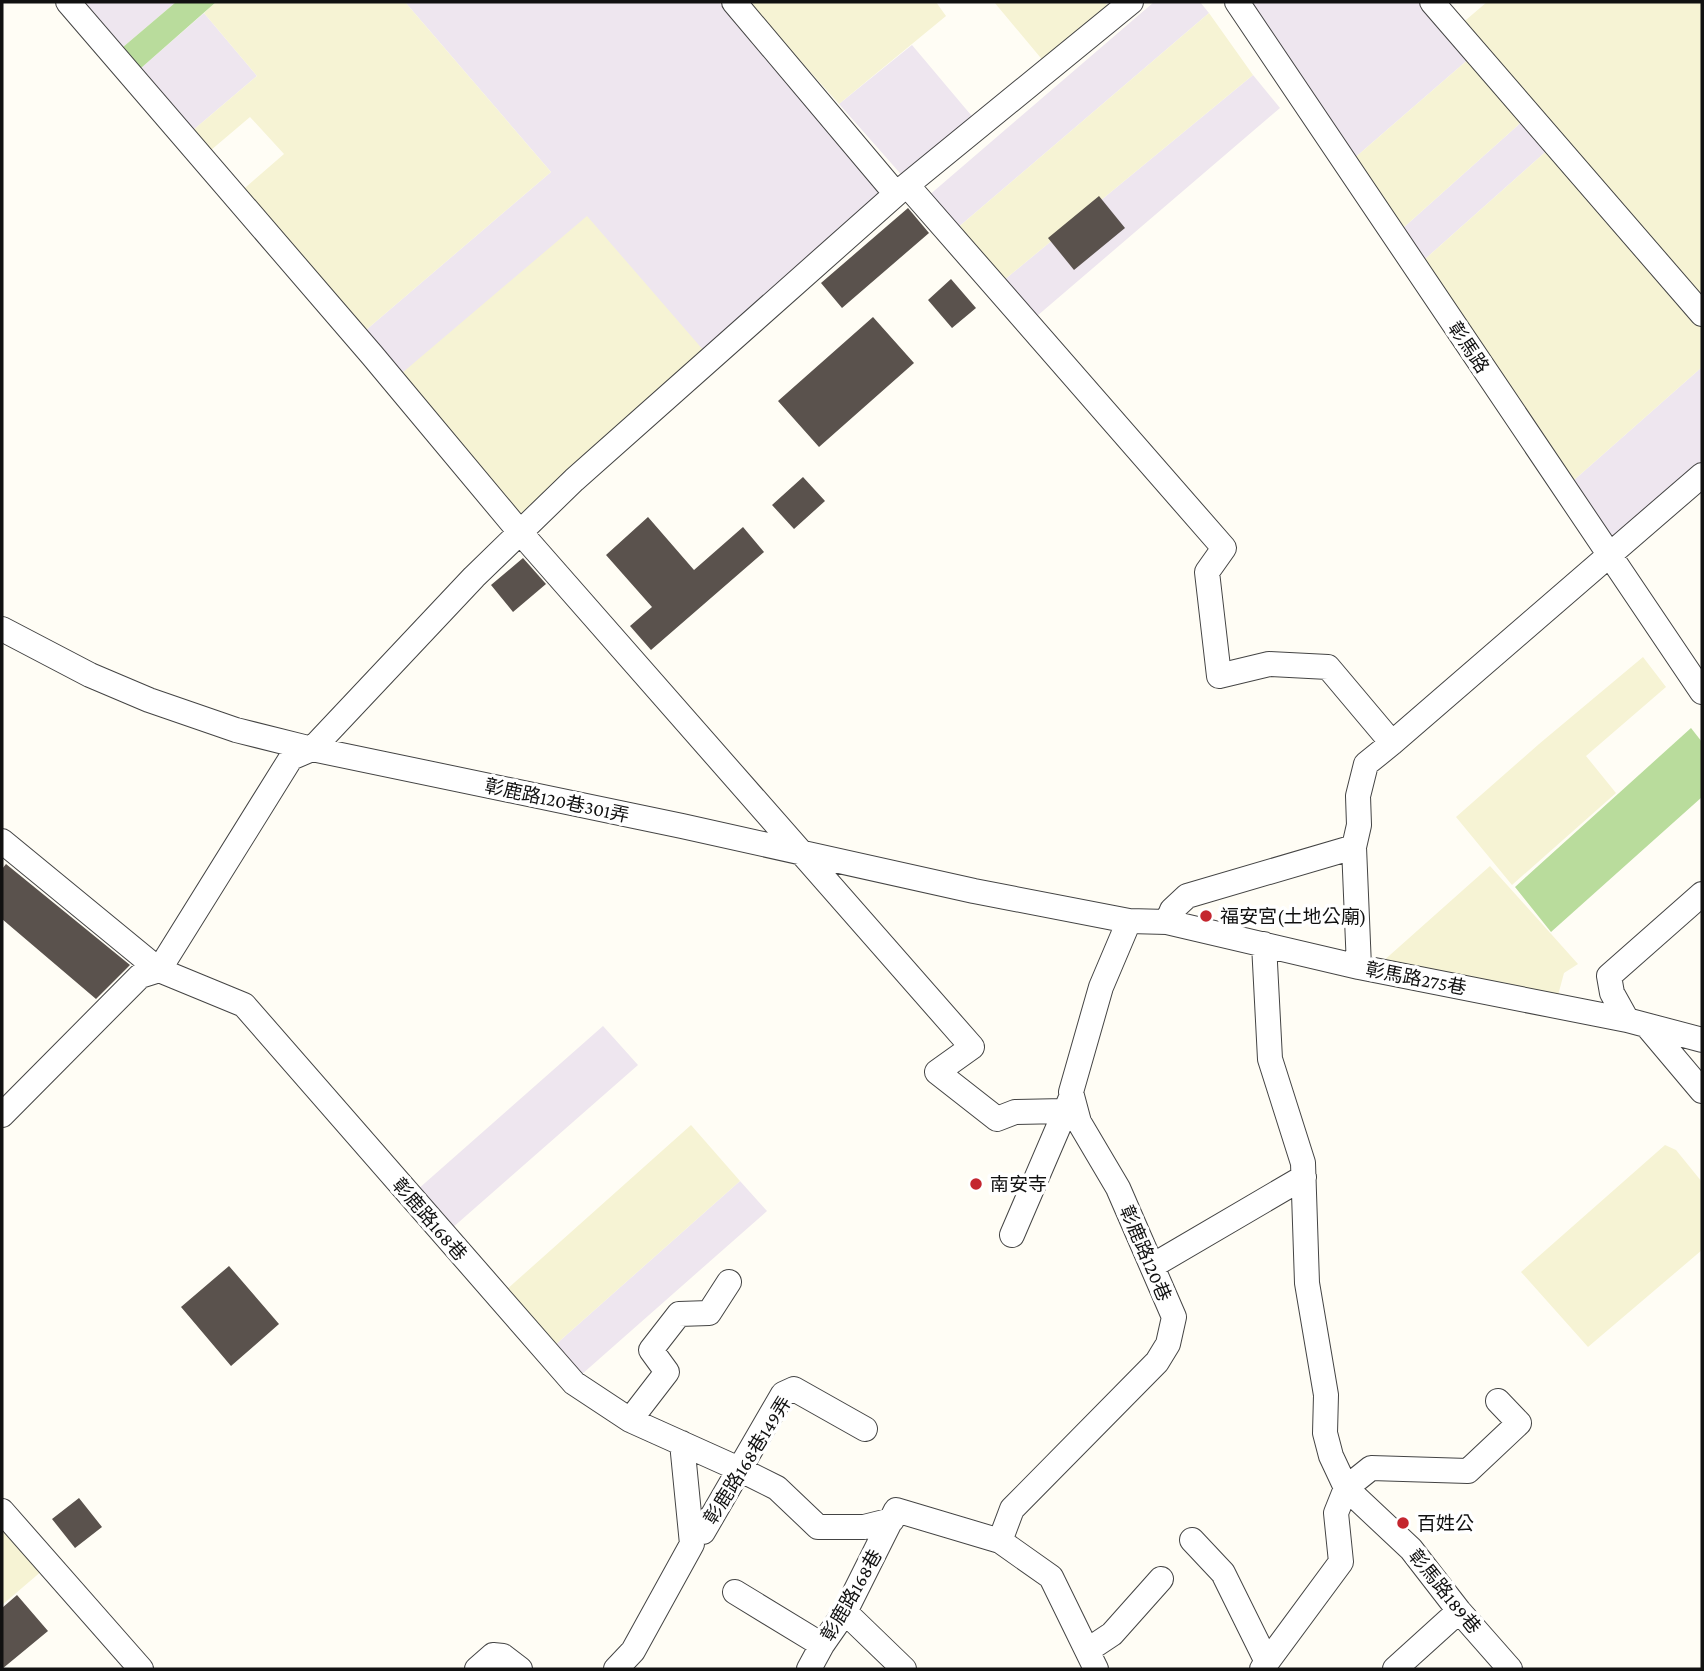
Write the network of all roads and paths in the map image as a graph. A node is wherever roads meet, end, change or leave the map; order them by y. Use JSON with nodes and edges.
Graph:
{"nodes":[{"id":1,"x":68,"y":2,"type":"edge"},
{"id":2,"x":734,"y":2,"type":"edge"},
{"id":3,"x":1131,"y":2,"type":"edge"},
{"id":4,"x":1237,"y":2,"type":"edge"},
{"id":5,"x":1432,"y":2,"type":"edge"},
{"id":6,"x":902,"y":190,"type":"junction"},
{"id":7,"x":1702,"y":314,"type":"edge"},
{"id":8,"x":1702,"y":475,"type":"edge"},
{"id":9,"x":519,"y":531,"type":"junction"},
{"id":10,"x":1610,"y":557,"type":"junction"},
{"id":11,"x":2,"y":629,"type":"edge"},
{"id":12,"x":1702,"y":692,"type":"edge"},
{"id":13,"x":1392,"y":743,"type":"junction"},
{"id":14,"x":312,"y":749,"type":"junction"},
{"id":15,"x":2,"y":841,"type":"edge"},
{"id":16,"x":1354,"y":847,"type":"junction"},
{"id":17,"x":802,"y":852,"type":"junction"},
{"id":18,"x":1702,"y":894,"type":"edge"},
{"id":19,"x":1129,"y":921,"type":"junction"},
{"id":20,"x":1167,"y":922,"type":"junction"},
{"id":21,"x":1264,"y":944,"type":"junction"},
{"id":22,"x":1359,"y":967,"type":"junction"},
{"id":23,"x":159,"y":970,"type":"junction"},
{"id":24,"x":1638,"y":1024,"type":"junction"},
{"id":25,"x":1702,"y":1040,"type":"edge"},
{"id":26,"x":1702,"y":1091,"type":"edge"},
{"id":27,"x":1068,"y":1104,"type":"junction"},
{"id":28,"x":2,"y":1115,"type":"edge"},
{"id":29,"x":1304,"y":1177,"type":"junction"},
{"id":30,"x":1012,"y":1234,"type":"dead end"},
{"id":31,"x":1152,"y":1266,"type":"junction"},
{"id":32,"x":729,"y":1282,"type":"dead end"},
{"id":33,"x":1499,"y":1401,"type":"dead end"},
{"id":34,"x":630,"y":1420,"type":"junction"},
{"id":35,"x":865,"y":1429,"type":"dead end"},
{"id":36,"x":682,"y":1443,"type":"junction"},
{"id":37,"x":739,"y":1469,"type":"junction"},
{"id":38,"x":1346,"y":1488,"type":"junction"},
{"id":39,"x":2,"y":1511,"type":"edge"},
{"id":40,"x":894,"y":1515,"type":"junction"},
{"id":41,"x":703,"y":1532,"type":"dead end"},
{"id":42,"x":1192,"y":1540,"type":"dead end"},
{"id":43,"x":1000,"y":1541,"type":"junction"},
{"id":44,"x":1161,"y":1579,"type":"dead end"},
{"id":45,"x":735,"y":1592,"type":"dead end"},
{"id":46,"x":1459,"y":1611,"type":"junction"},
{"id":47,"x":845,"y":1612,"type":"junction"},
{"id":48,"x":822,"y":1645,"type":"junction"},
{"id":49,"x":1092,"y":1660,"type":"edge"},
{"id":50,"x":1265,"y":1665,"type":"edge"},
{"id":51,"x":141,"y":1669,"type":"edge"},
{"id":52,"x":477,"y":1669,"type":"edge"},
{"id":53,"x":520,"y":1669,"type":"edge"},
{"id":54,"x":616,"y":1669,"type":"edge"},
{"id":55,"x":809,"y":1669,"type":"edge"},
{"id":56,"x":904,"y":1669,"type":"edge"},
{"id":57,"x":1395,"y":1669,"type":"edge"},
{"id":58,"x":1510,"y":1669,"type":"edge"}],
"edges":[{"from":1,"to":9,"type":"street"},
{"from":2,"to":6,"type":"street"},
{"from":3,"to":6,"type":"street"},
{"from":4,"to":10,"type":"street","name":"彰馬路"},
{"from":5,"to":7,"type":"street"},
{"from":6,"to":9,"type":"street"},
{"from":6,"to":13,"type":"street"},
{"from":8,"to":10,"type":"street"},
{"from":9,"to":14,"type":"street"},
{"from":9,"to":17,"type":"street"},
{"from":10,"to":12,"type":"street","name":"彰馬路"},
{"from":10,"to":13,"type":"street"},
{"from":11,"to":14,"type":"street","name":"彰鹿路120巷301弄"},
{"from":13,"to":16,"type":"street"},
{"from":14,"to":17,"type":"street","name":"彰鹿路120巷301弄"},
{"from":14,"to":23,"type":"street"},
{"from":15,"to":23,"type":"street","name":"彰鹿路168巷"},
{"from":16,"to":20,"type":"street"},
{"from":16,"to":22,"type":"street"},
{"from":17,"to":19,"type":"street","name":"彰鹿路120巷301弄"},
{"from":17,"to":27,"type":"street"},
{"from":18,"to":24,"type":"street"},
{"from":19,"to":20,"type":"street","name":"彰馬路275巷"},
{"from":19,"to":27,"type":"street"},
{"from":20,"to":21,"type":"street","name":"彰馬路275巷"},
{"from":21,"to":22,"type":"street","name":"彰馬路275巷"},
{"from":21,"to":29,"type":"street"},
{"from":22,"to":24,"type":"street","name":"彰馬路275巷"},
{"from":23,"to":28,"type":"street"},
{"from":23,"to":34,"type":"street","name":"彰鹿路168巷"},
{"from":24,"to":25,"type":"street","name":"彰馬路275巷"},
{"from":24,"to":26,"type":"street"},
{"from":27,"to":30,"type":"street"},
{"from":27,"to":31,"type":"street","name":"彰鹿路120巷"},
{"from":29,"to":31,"type":"street"},
{"from":29,"to":38,"type":"street"},
{"from":31,"to":43,"type":"street","name":"彰鹿路120巷"},
{"from":32,"to":34,"type":"street"},
{"from":33,"to":38,"type":"street"},
{"from":34,"to":36,"type":"street","name":"彰鹿路168巷"},
{"from":35,"to":37,"type":"street","name":"彰鹿路168巷149弄"},
{"from":36,"to":37,"type":"street","name":"彰鹿路168巷"},
{"from":36,"to":54,"type":"street"},
{"from":37,"to":40,"type":"street","name":"彰鹿路168巷"},
{"from":37,"to":41,"type":"street","name":"彰鹿路168巷149弄"},
{"from":38,"to":46,"type":"street","name":"彰馬路189巷"},
{"from":38,"to":50,"type":"street"},
{"from":39,"to":51,"type":"street"},
{"from":40,"to":43,"type":"street"},
{"from":40,"to":47,"type":"street","name":"彰鹿路168巷"},
{"from":42,"to":50,"type":"street"},
{"from":43,"to":49,"type":"street"},
{"from":44,"to":49,"type":"street"},
{"from":45,"to":48,"type":"street"},
{"from":46,"to":57,"type":"street"},
{"from":46,"to":58,"type":"street","name":"彰馬路189巷"},
{"from":47,"to":48,"type":"street","name":"彰鹿路168巷"},
{"from":47,"to":56,"type":"street"},
{"from":48,"to":55,"type":"street","name":"彰鹿路168巷"},
{"from":52,"to":53,"type":"street"}]}
